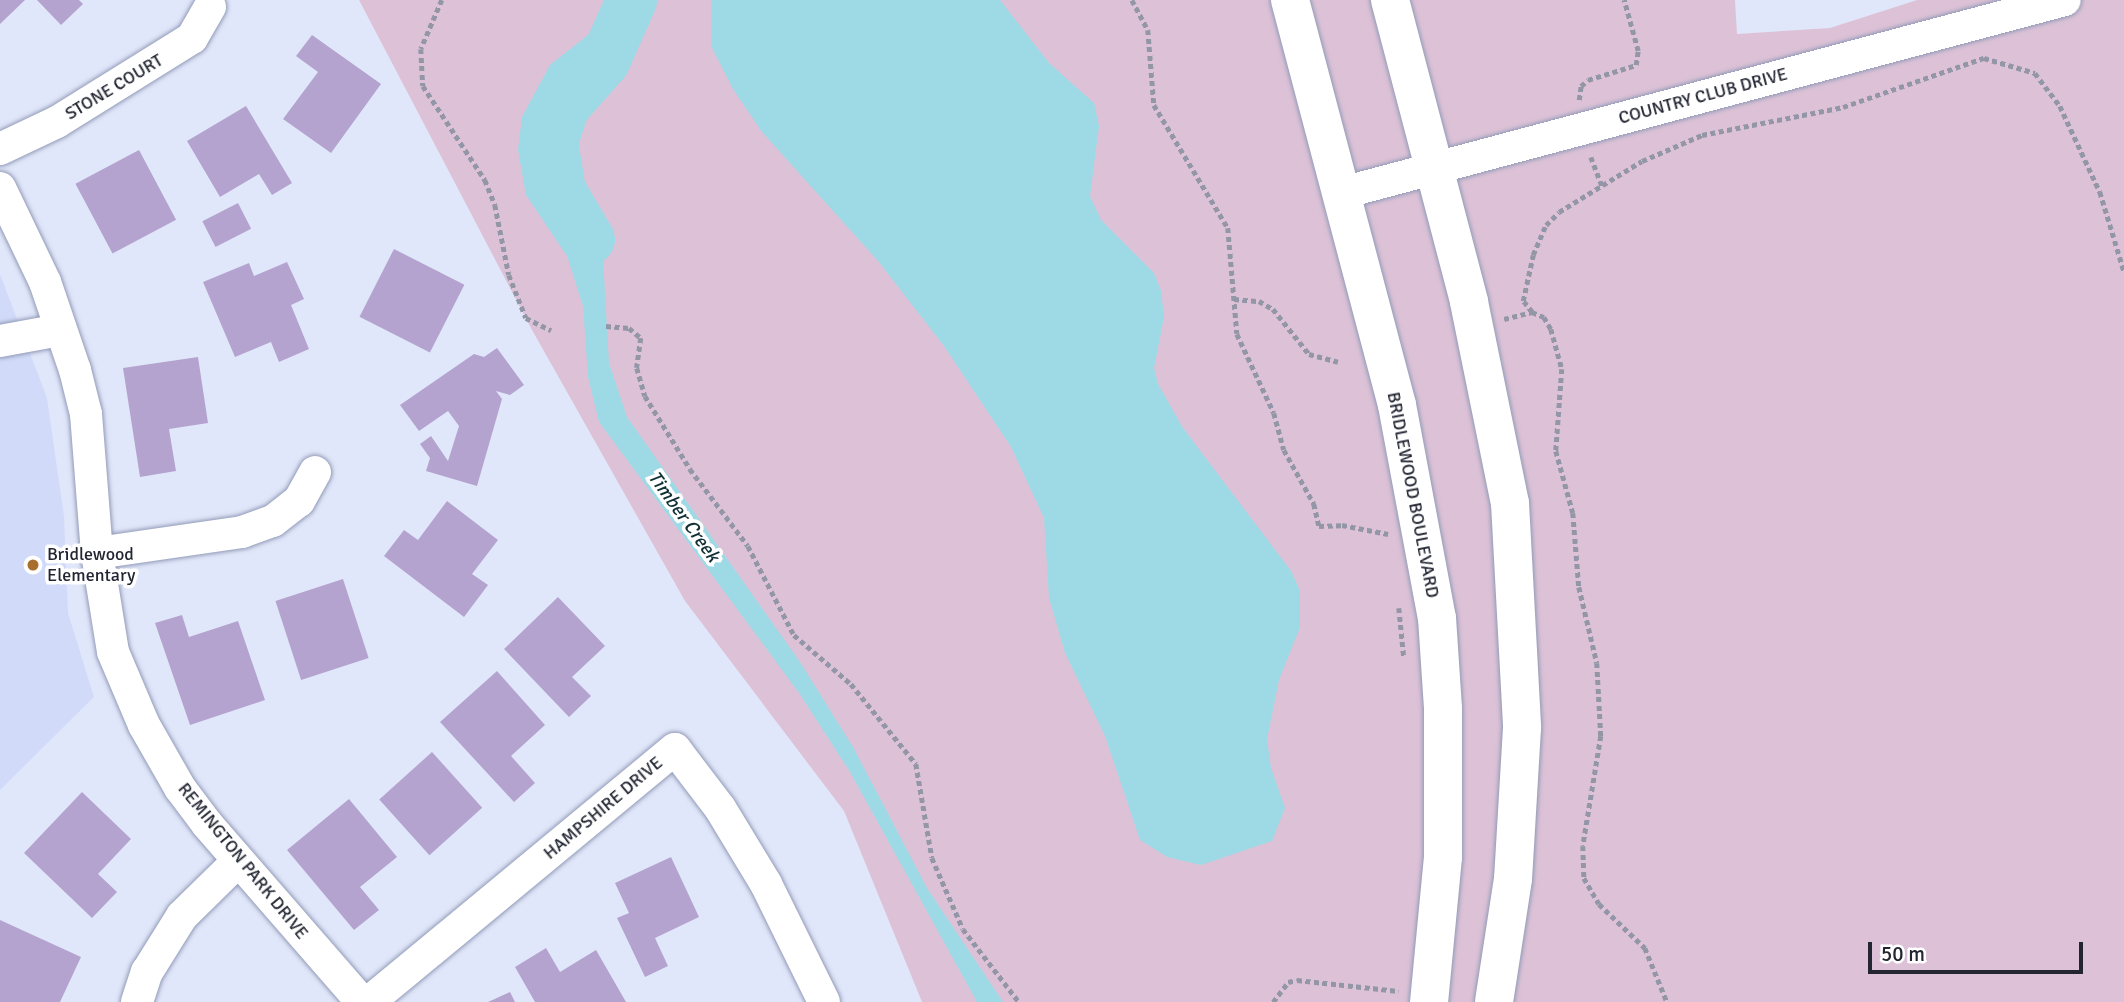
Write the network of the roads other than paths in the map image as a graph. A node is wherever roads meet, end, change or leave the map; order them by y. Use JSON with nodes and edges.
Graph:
{"nodes":[{"id":1,"x":1290,"y":0,"type":"edge"},
{"id":2,"x":1390,"y":0,"type":"edge"},
{"id":3,"x":2065,"y":0,"type":"edge"},
{"id":4,"x":211,"y":6,"type":"dead end"},
{"id":5,"x":0,"y":149,"type":"edge"},
{"id":6,"x":1435,"y":167,"type":"junction"},
{"id":7,"x":0,"y":188,"type":"edge"},
{"id":8,"x":1342,"y":193,"type":"junction"},
{"id":9,"x":60,"y":330,"type":"junction"},
{"id":10,"x":0,"y":341,"type":"edge"},
{"id":11,"x":315,"y":472,"type":"dead end"},
{"id":12,"x":97,"y":553,"type":"junction"},
{"id":13,"x":238,"y":861,"type":"junction"},
{"id":14,"x":1418,"y":997,"type":"edge"},
{"id":15,"x":137,"y":1002,"type":"edge"},
{"id":16,"x":362,"y":1002,"type":"edge"},
{"id":17,"x":369,"y":1002,"type":"edge"},
{"id":18,"x":824,"y":1002,"type":"edge"},
{"id":19,"x":1494,"y":1002,"type":"edge"}],
"edges":[{"from":1,"to":8,"type":"main road","name":"BRIDLEWOOD BOULEVARD"},
{"from":2,"to":6,"type":"main road"},
{"from":3,"to":6,"type":"street","name":"COUNTRY CLUB DRIVE"},
{"from":4,"to":5,"type":"street","name":"STONE COURT"},
{"from":6,"to":8,"type":"street","name":"COUNTRY CLUB DRIVE"},
{"from":6,"to":19,"type":"main road"},
{"from":7,"to":9,"type":"street","name":"REMINGTON PARK DRIVE"},
{"from":8,"to":14,"type":"main road","name":"BRIDLEWOOD BOULEVARD"},
{"from":9,"to":10,"type":"street"},
{"from":9,"to":12,"type":"street","name":"REMINGTON PARK DRIVE"},
{"from":11,"to":12,"type":"street"},
{"from":12,"to":13,"type":"street","name":"REMINGTON PARK DRIVE"},
{"from":13,"to":15,"type":"street"},
{"from":13,"to":16,"type":"street","name":"REMINGTON PARK DRIVE"},
{"from":17,"to":18,"type":"street","name":"HAMPSHIRE DRIVE"}]}
